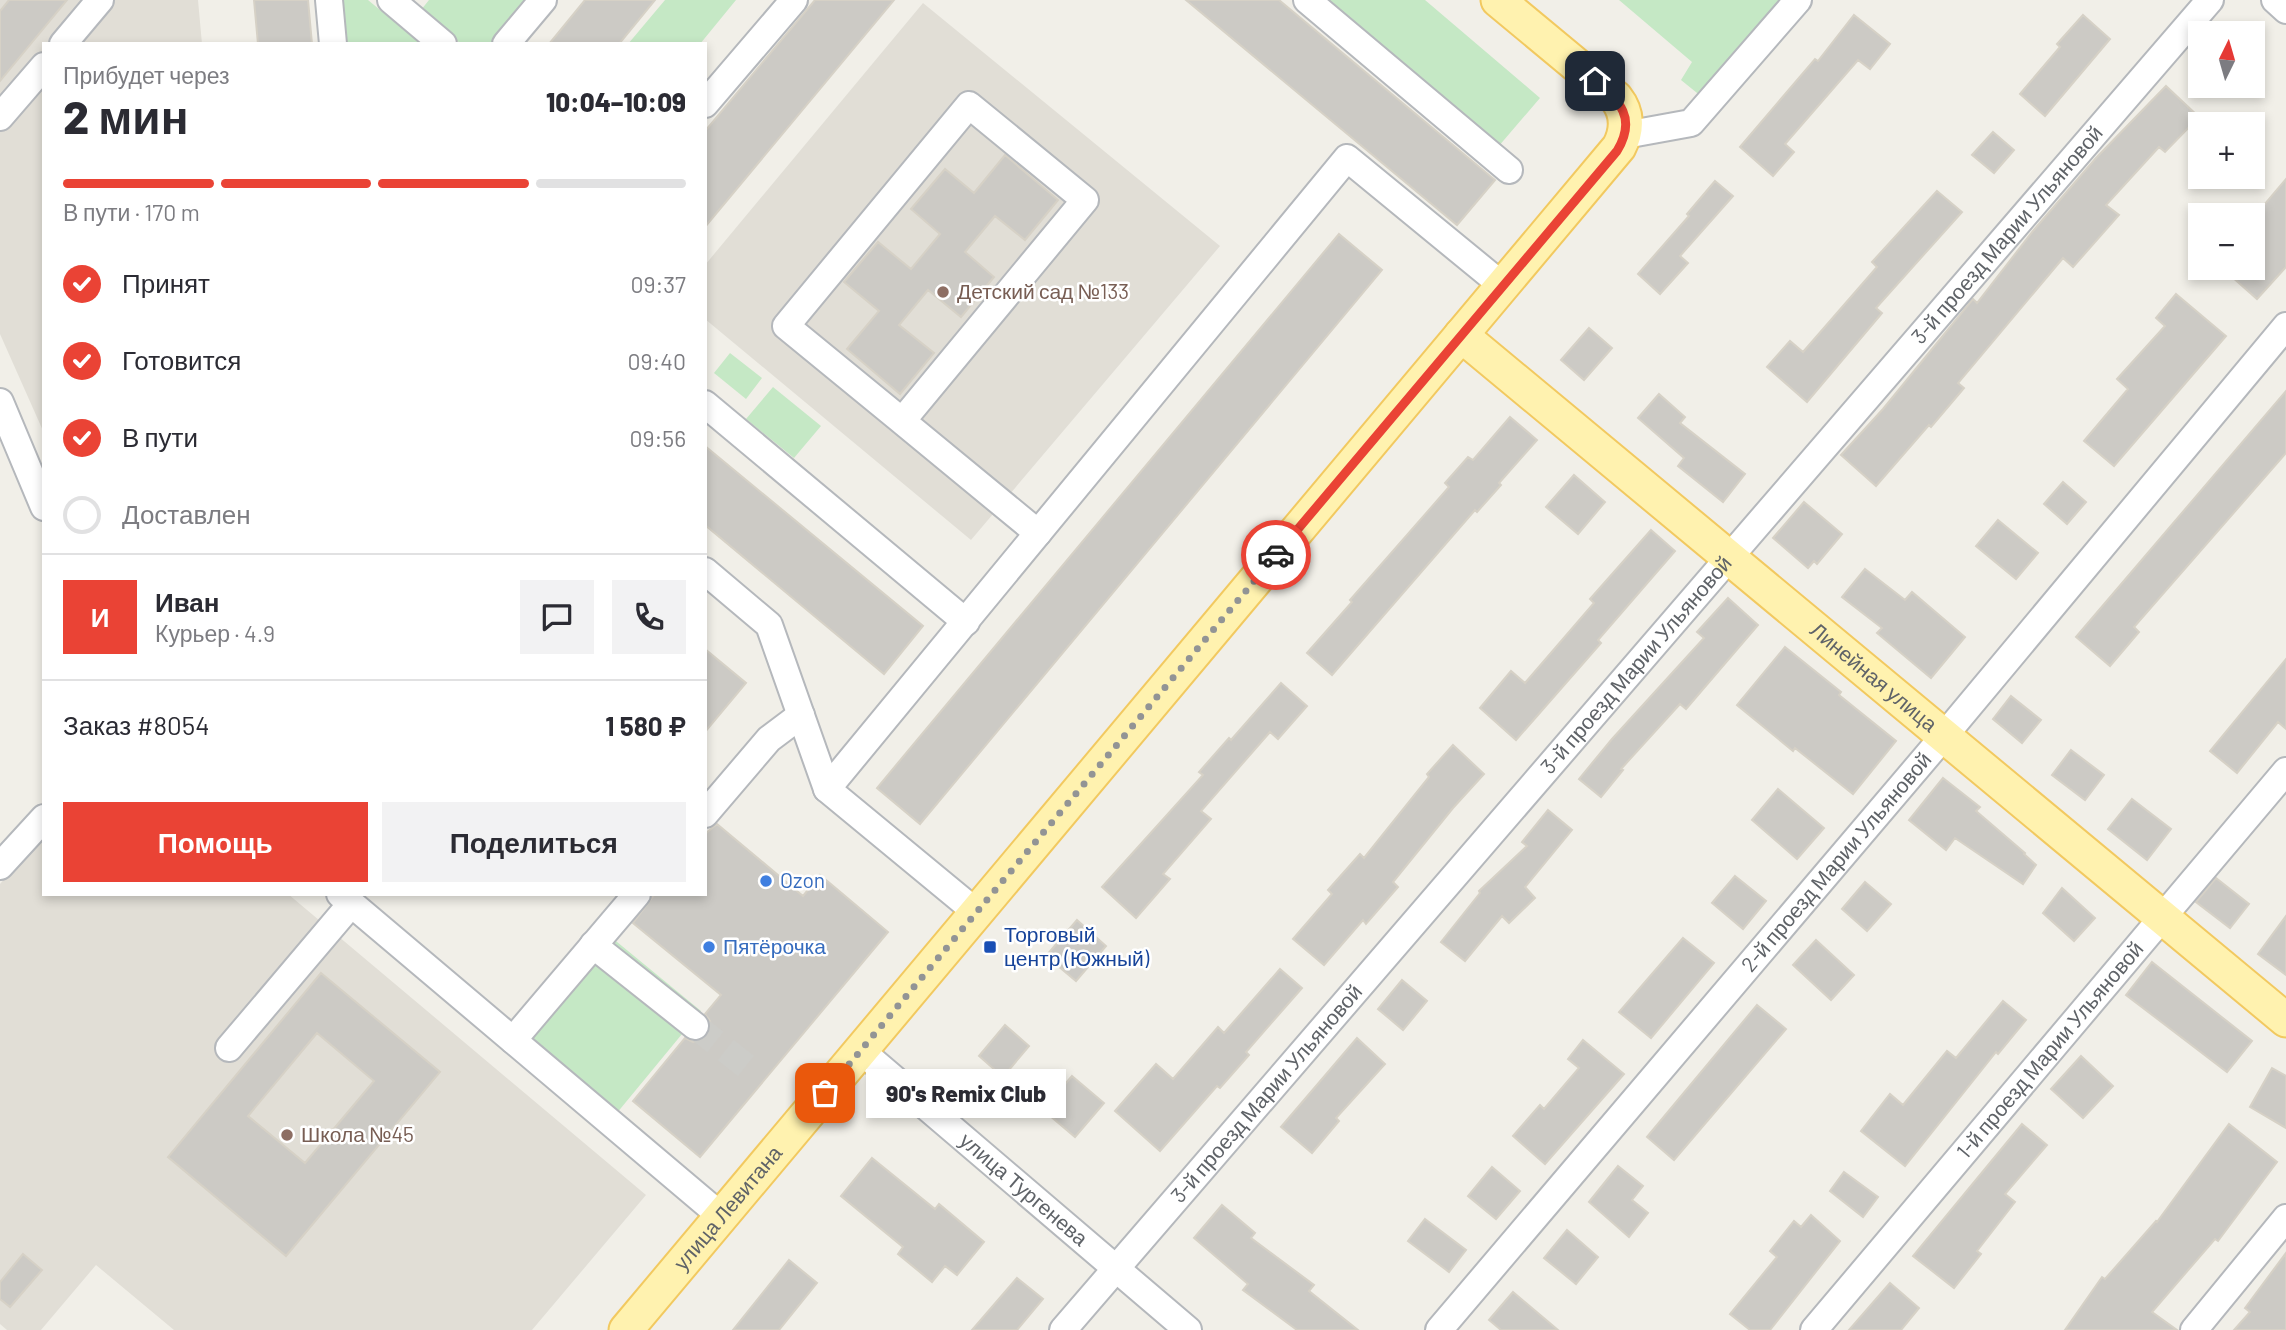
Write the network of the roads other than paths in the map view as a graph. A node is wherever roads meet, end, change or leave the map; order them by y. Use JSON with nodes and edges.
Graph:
{"nodes":[{"id":1,"x":100,"y":0,"type":"edge"},
{"id":2,"x":329,"y":0,"type":"edge"},
{"id":3,"x":391,"y":0,"type":"edge"},
{"id":4,"x":543,"y":0,"type":"edge"},
{"id":5,"x":794,"y":0,"type":"edge"},
{"id":6,"x":1307,"y":0,"type":"edge"},
{"id":7,"x":1498,"y":0,"type":"edge"},
{"id":8,"x":1798,"y":0,"type":"edge"},
{"id":9,"x":2210,"y":0,"type":"edge"},
{"id":10,"x":2275,"y":0,"type":"edge"},
{"id":11,"x":2286,"y":10,"type":"edge"},
{"id":12,"x":65,"y":42,"type":"edge"},
{"id":13,"x":333,"y":42,"type":"edge"},
{"id":14,"x":441,"y":42,"type":"edge"},
{"id":15,"x":508,"y":42,"type":"edge"},
{"id":16,"x":42,"y":68,"type":"edge"},
{"id":17,"x":707,"y":102,"type":"edge"},
{"id":18,"x":0,"y":117,"type":"edge"},
{"id":19,"x":1625,"y":135,"type":"junction"},
{"id":20,"x":1509,"y":170,"type":"dead end"},
{"id":21,"x":1503,"y":286,"type":"junction"},
{"id":22,"x":2286,"y":327,"type":"edge"},
{"id":23,"x":1461,"y":335,"type":"junction"},
{"id":24,"x":0,"y":402,"type":"edge"},
{"id":25,"x":707,"y":406,"type":"edge"},
{"id":26,"x":902,"y":421,"type":"junction"},
{"id":27,"x":42,"y":502,"type":"edge"},
{"id":28,"x":1038,"y":533,"type":"junction"},
{"id":29,"x":1729,"y":557,"type":"junction"},
{"id":30,"x":707,"y":573,"type":"edge"},
{"id":31,"x":966,"y":622,"type":"junction"},
{"id":32,"x":801,"y":715,"type":"junction"},
{"id":33,"x":1944,"y":736,"type":"junction"},
{"id":34,"x":2286,"y":771,"type":"edge"},
{"id":35,"x":827,"y":789,"type":"junction"},
{"id":36,"x":707,"y":812,"type":"edge"},
{"id":37,"x":42,"y":820,"type":"edge"},
{"id":38,"x":0,"y":866,"type":"edge"},
{"id":39,"x":635,"y":896,"type":"edge"},
{"id":40,"x":346,"y":899,"type":"edge"},
{"id":41,"x":976,"y":912,"type":"junction"},
{"id":42,"x":2162,"y":917,"type":"junction"},
{"id":43,"x":593,"y":945,"type":"junction"},
{"id":44,"x":2286,"y":1020,"type":"edge"},
{"id":45,"x":695,"y":1026,"type":"tunnel mouth"},
{"id":46,"x":513,"y":1040,"type":"junction"},
{"id":47,"x":229,"y":1048,"type":"dead end"},
{"id":48,"x":860,"y":1050,"type":"junction"},
{"id":49,"x":722,"y":1216,"type":"junction"},
{"id":50,"x":2286,"y":1218,"type":"edge"},
{"id":51,"x":1116,"y":1269,"type":"junction"},
{"id":52,"x":626,"y":1330,"type":"edge"},
{"id":53,"x":1063,"y":1330,"type":"edge"},
{"id":54,"x":1188,"y":1330,"type":"edge"},
{"id":55,"x":1439,"y":1330,"type":"edge"},
{"id":56,"x":1814,"y":1330,"type":"edge"},
{"id":57,"x":2194,"y":1330,"type":"edge"}],
"edges":[{"from":1,"to":12,"type":"street"},
{"from":2,"to":13,"type":"street"},
{"from":3,"to":14,"type":"street"},
{"from":4,"to":15,"type":"street"},
{"from":5,"to":17,"type":"street"},
{"from":6,"to":20,"type":"street"},
{"from":7,"to":19,"type":"main road"},
{"from":8,"to":19,"type":"street"},
{"from":9,"to":29,"type":"street","name":"3-й проезд Марии Ульяновой"},
{"from":10,"to":11,"type":"street"},
{"from":16,"to":18,"type":"street"},
{"from":19,"to":21,"type":"main road","name":"улица Левитана"},
{"from":21,"to":23,"type":"main road","name":"улица Левитана"},
{"from":21,"to":28,"type":"street"},
{"from":22,"to":33,"type":"street","name":"2-й проезд Марии Ульяновой"},
{"from":23,"to":29,"type":"main road","name":"Линейная улица"},
{"from":23,"to":41,"type":"main road","name":"улица Левитана"},
{"from":24,"to":27,"type":"street"},
{"from":25,"to":31,"type":"street"},
{"from":26,"to":26,"type":"street"},
{"from":26,"to":28,"type":"street"},
{"from":28,"to":31,"type":"street"},
{"from":29,"to":33,"type":"main road","name":"Линейная улица"},
{"from":29,"to":51,"type":"street","name":"3-й проезд Марии Ульяновой"},
{"from":30,"to":32,"type":"street"},
{"from":31,"to":35,"type":"street"},
{"from":32,"to":35,"type":"street"},
{"from":32,"to":36,"type":"street"},
{"from":33,"to":42,"type":"main road","name":"Линейная улица"},
{"from":33,"to":55,"type":"street","name":"2-й проезд Марии Ульяновой"},
{"from":34,"to":42,"type":"street","name":"1-й проезд Марии Ульяновой"},
{"from":35,"to":41,"type":"street"},
{"from":37,"to":38,"type":"street"},
{"from":39,"to":43,"type":"street"},
{"from":40,"to":46,"type":"street"},
{"from":40,"to":47,"type":"street"},
{"from":41,"to":48,"type":"main road","name":"улица Левитана"},
{"from":42,"to":44,"type":"main road","name":"Линейная улица"},
{"from":42,"to":56,"type":"street","name":"1-й проезд Марии Ульяновой"},
{"from":43,"to":45,"type":"street"},
{"from":43,"to":46,"type":"street"},
{"from":46,"to":49,"type":"street"},
{"from":48,"to":49,"type":"main road","name":"улица Левитана"},
{"from":48,"to":51,"type":"street","name":"улица Тургенева"},
{"from":49,"to":52,"type":"main road","name":"улица Левитана"},
{"from":50,"to":57,"type":"street"},
{"from":51,"to":53,"type":"street","name":"3-й проезд Марии Ульяновой"},
{"from":51,"to":54,"type":"street","name":"улица Тургенева"}]}
